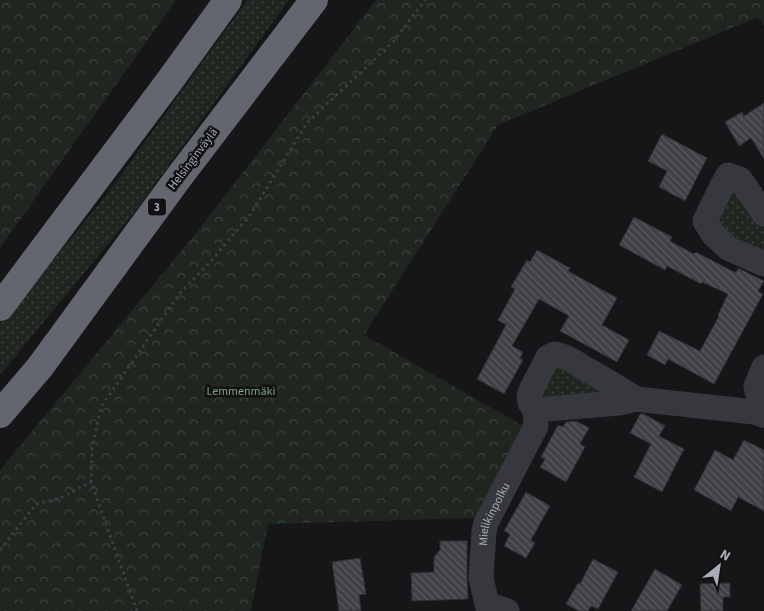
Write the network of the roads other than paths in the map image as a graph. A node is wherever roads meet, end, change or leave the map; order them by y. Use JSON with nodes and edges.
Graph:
{"nodes":[{"id":1,"x":228,"y":0,"type":"edge"},
{"id":2,"x":314,"y":0,"type":"edge"},
{"id":3,"x":764,"y":214,"type":"edge"},
{"id":4,"x":764,"y":264,"type":"edge"},
{"id":5,"x":0,"y":307,"type":"edge"},
{"id":6,"x":764,"y":368,"type":"edge"},
{"id":7,"x":636,"y":399,"type":"junction"},
{"id":8,"x":536,"y":410,"type":"junction"},
{"id":9,"x":0,"y":414,"type":"edge"},
{"id":10,"x":764,"y":415,"type":"edge"},
{"id":11,"x":491,"y":609,"type":"edge"}],
"edges":[{"from":1,"to":5,"type":"highway"},
{"from":2,"to":9,"type":"highway","name":"Helsinginväylä","number":"3"},
{"from":3,"to":4,"type":"street"},
{"from":6,"to":10,"type":"street"},
{"from":7,"to":8,"type":"street","name":"Mielikinpolku"},
{"from":7,"to":8,"type":"street","name":"Mielikinpolku"},
{"from":7,"to":10,"type":"street","name":"Mielikinpolku"},
{"from":8,"to":11,"type":"street","name":"Mielikinpolku"}]}
